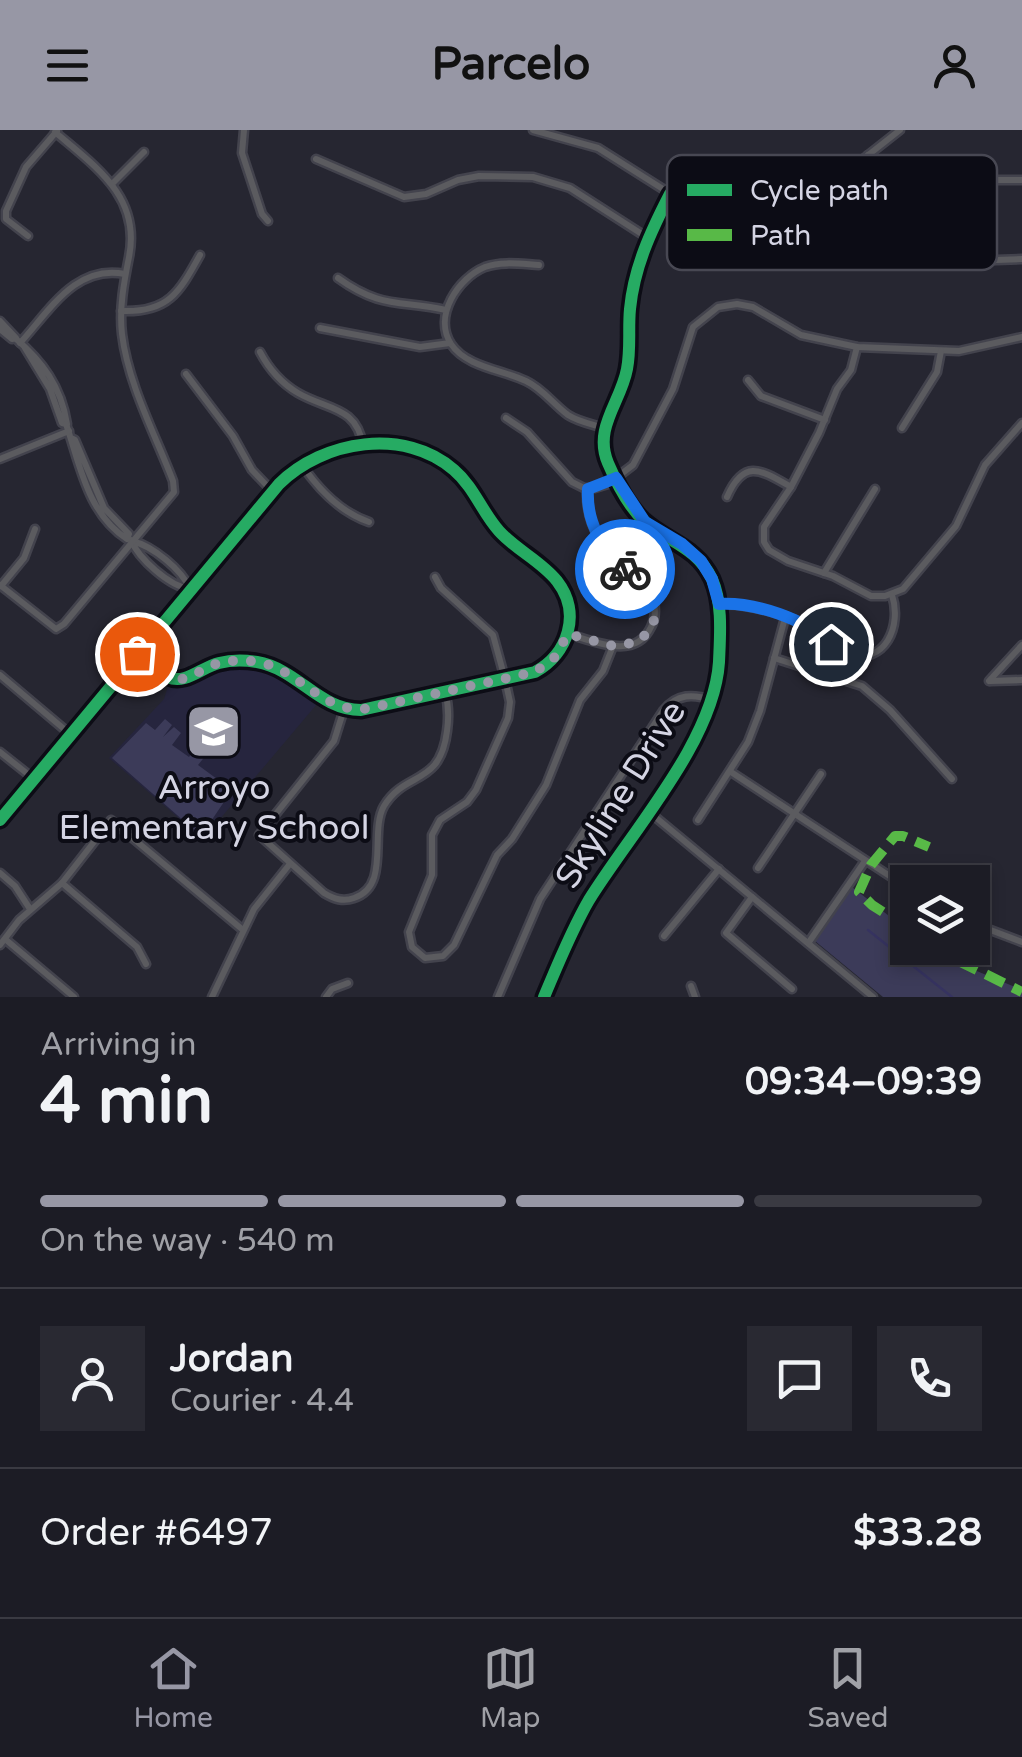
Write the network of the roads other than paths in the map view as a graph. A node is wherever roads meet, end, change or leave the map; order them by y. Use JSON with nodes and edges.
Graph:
{"nodes":[{"id":1,"x":244,"y":130,"type":"edge"},
{"id":2,"x":534,"y":130,"type":"edge"},
{"id":3,"x":900,"y":130,"type":"edge"},
{"id":4,"x":57,"y":131,"type":"edge"},
{"id":5,"x":144,"y":152,"type":"dead end"},
{"id":6,"x":868,"y":154,"type":"edge"},
{"id":7,"x":316,"y":159,"type":"dead end"},
{"id":8,"x":112,"y":183,"type":"junction"},
{"id":9,"x":667,"y":192,"type":"edge"},
{"id":10,"x":667,"y":200,"type":"edge"},
{"id":11,"x":268,"y":221,"type":"dead end"},
{"id":12,"x":28,"y":236,"type":"dead end"},
{"id":13,"x":648,"y":238,"type":"junction"},
{"id":14,"x":200,"y":255,"type":"dead end"},
{"id":15,"x":1022,"y":259,"type":"edge"},
{"id":16,"x":997,"y":260,"type":"edge"},
{"id":17,"x":538,"y":265,"type":"dead end"},
{"id":18,"x":126,"y":274,"type":"junction"},
{"id":19,"x":338,"y":278,"type":"dead end"},
{"id":20,"x":446,"y":310,"type":"junction"},
{"id":21,"x":121,"y":311,"type":"junction"},
{"id":22,"x":0,"y":321,"type":"edge"},
{"id":23,"x":320,"y":328,"type":"dead end"},
{"id":24,"x":0,"y":329,"type":"edge"},
{"id":25,"x":1022,"y":337,"type":"edge"},
{"id":26,"x":450,"y":342,"type":"junction"},
{"id":27,"x":20,"y":343,"type":"junction"},
{"id":28,"x":857,"y":347,"type":"junction"},
{"id":29,"x":260,"y":352,"type":"dead end"},
{"id":30,"x":941,"y":352,"type":"junction"},
{"id":31,"x":186,"y":374,"type":"dead end"},
{"id":32,"x":748,"y":380,"type":"dead end"},
{"id":33,"x":506,"y":418,"type":"dead end"},
{"id":34,"x":825,"y":420,"type":"junction"},
{"id":35,"x":1022,"y":423,"type":"edge"},
{"id":36,"x":604,"y":428,"type":"junction"},
{"id":37,"x":902,"y":428,"type":"dead end"},
{"id":38,"x":69,"y":431,"type":"junction"},
{"id":39,"x":363,"y":446,"type":"junction"},
{"id":40,"x":0,"y":459,"type":"edge"},
{"id":41,"x":302,"y":465,"type":"junction"},
{"id":42,"x":616,"y":478,"type":"junction"},
{"id":43,"x":792,"y":486,"type":"junction"},
{"id":44,"x":588,"y":489,"type":"junction"},
{"id":45,"x":875,"y":489,"type":"dead end"},
{"id":46,"x":272,"y":491,"type":"junction"},
{"id":47,"x":726,"y":498,"type":"dead end"},
{"id":48,"x":369,"y":522,"type":"dead end"},
{"id":49,"x":35,"y":528,"type":"dead end"},
{"id":50,"x":131,"y":540,"type":"junction"},
{"id":51,"x":824,"y":572,"type":"junction"},
{"id":52,"x":435,"y":578,"type":"dead end"},
{"id":53,"x":1,"y":585,"type":"edge"},
{"id":54,"x":190,"y":589,"type":"junction"},
{"id":55,"x":892,"y":594,"type":"junction"},
{"id":56,"x":719,"y":604,"type":"junction"},
{"id":57,"x":785,"y":618,"type":"junction"},
{"id":58,"x":568,"y":634,"type":"junction"},
{"id":59,"x":1022,"y":645,"type":"edge"},
{"id":60,"x":613,"y":646,"type":"junction"},
{"id":61,"x":137,"y":654,"type":"junction"},
{"id":62,"x":774,"y":658,"type":"junction"},
{"id":63,"x":1,"y":678,"type":"edge"},
{"id":64,"x":506,"y":679,"type":"junction"},
{"id":65,"x":1022,"y":680,"type":"edge"},
{"id":66,"x":445,"y":692,"type":"junction"},
{"id":67,"x":713,"y":700,"type":"junction"},
{"id":68,"x":344,"y":709,"type":"junction"},
{"id":69,"x":70,"y":734,"type":"junction"},
{"id":70,"x":0,"y":752,"type":"edge"},
{"id":71,"x":731,"y":772,"type":"junction"},
{"id":72,"x":821,"y":774,"type":"dead end"},
{"id":73,"x":34,"y":778,"type":"junction"},
{"id":74,"x":952,"y":779,"type":"dead end"},
{"id":75,"x":648,"y":811,"type":"junction"},
{"id":76,"x":794,"y":815,"type":"junction"},
{"id":77,"x":0,"y":820,"type":"edge"},
{"id":78,"x":698,"y":820,"type":"dead end"},
{"id":79,"x":865,"y":862,"type":"junction"},
{"id":80,"x":289,"y":865,"type":"junction"},
{"id":81,"x":758,"y":868,"type":"dead end"},
{"id":82,"x":719,"y":870,"type":"junction"},
{"id":83,"x":0,"y":873,"type":"edge"},
{"id":84,"x":890,"y":877,"type":"edge"},
{"id":85,"x":62,"y":883,"type":"junction"},
{"id":86,"x":752,"y":897,"type":"junction"},
{"id":87,"x":30,"y":909,"type":"junction"},
{"id":88,"x":990,"y":929,"type":"edge"},
{"id":89,"x":244,"y":930,"type":"junction"},
{"id":90,"x":664,"y":936,"type":"dead end"},
{"id":91,"x":2,"y":942,"type":"edge"},
{"id":92,"x":809,"y":942,"type":"junction"},
{"id":93,"x":1022,"y":942,"type":"edge"},
{"id":94,"x":146,"y":964,"type":"dead end"},
{"id":95,"x":348,"y":983,"type":"dead end"},
{"id":96,"x":692,"y":986,"type":"dead end"},
{"id":97,"x":792,"y":989,"type":"dead end"},
{"id":98,"x":74,"y":997,"type":"edge"},
{"id":99,"x":212,"y":997,"type":"edge"},
{"id":100,"x":326,"y":997,"type":"edge"},
{"id":101,"x":498,"y":997,"type":"edge"},
{"id":102,"x":544,"y":997,"type":"edge"},
{"id":103,"x":695,"y":997,"type":"edge"},
{"id":104,"x":873,"y":997,"type":"edge"}],
"edges":[{"from":1,"to":11,"type":"street"},
{"from":2,"to":9,"type":"street"},
{"from":3,"to":6,"type":"street"},
{"from":4,"to":8,"type":"street"},
{"from":4,"to":12,"type":"street"},
{"from":5,"to":8,"type":"street"},
{"from":7,"to":13,"type":"street"},
{"from":8,"to":18,"type":"street"},
{"from":10,"to":13,"type":"street"},
{"from":13,"to":36,"type":"street"},
{"from":14,"to":21,"type":"street"},
{"from":15,"to":16,"type":"street"},
{"from":17,"to":20,"type":"street"},
{"from":18,"to":21,"type":"street"},
{"from":18,"to":27,"type":"street"},
{"from":19,"to":20,"type":"street"},
{"from":20,"to":26,"type":"street"},
{"from":21,"to":50,"type":"street"},
{"from":22,"to":27,"type":"street"},
{"from":23,"to":26,"type":"street"},
{"from":24,"to":27,"type":"street"},
{"from":25,"to":30,"type":"street"},
{"from":26,"to":36,"type":"street"},
{"from":27,"to":38,"type":"street"},
{"from":28,"to":30,"type":"street"},
{"from":28,"to":34,"type":"street"},
{"from":28,"to":42,"type":"street"},
{"from":29,"to":39,"type":"street"},
{"from":30,"to":37,"type":"street"},
{"from":31,"to":46,"type":"street"},
{"from":32,"to":34,"type":"street"},
{"from":33,"to":44,"type":"street"},
{"from":34,"to":43,"type":"street"},
{"from":35,"to":55,"type":"street"},
{"from":36,"to":42,"type":"street","name":"Skyline Drive"},
{"from":38,"to":40,"type":"street"},
{"from":38,"to":50,"type":"street"},
{"from":39,"to":41,"type":"street"},
{"from":39,"to":58,"type":"street"},
{"from":41,"to":46,"type":"street"},
{"from":41,"to":48,"type":"street"},
{"from":42,"to":44,"type":"street"},
{"from":42,"to":56,"type":"street","name":"Skyline Drive"},
{"from":43,"to":47,"type":"street"},
{"from":43,"to":51,"type":"street"},
{"from":44,"to":60,"type":"street"},
{"from":45,"to":51,"type":"street"},
{"from":46,"to":54,"type":"street"},
{"from":49,"to":53,"type":"street"},
{"from":50,"to":53,"type":"street"},
{"from":50,"to":54,"type":"street"},
{"from":51,"to":55,"type":"street"},
{"from":52,"to":64,"type":"street"},
{"from":54,"to":61,"type":"street"},
{"from":55,"to":57,"type":"street"},
{"from":56,"to":57,"type":"street"},
{"from":56,"to":67,"type":"street","name":"Skyline Drive"},
{"from":57,"to":62,"type":"street"},
{"from":58,"to":60,"type":"street"},
{"from":58,"to":64,"type":"street"},
{"from":59,"to":65,"type":"street"},
{"from":60,"to":64,"type":"street"},
{"from":61,"to":68,"type":"street"},
{"from":61,"to":69,"type":"street"},
{"from":62,"to":71,"type":"street"},
{"from":62,"to":74,"type":"street"},
{"from":63,"to":69,"type":"street"},
{"from":64,"to":66,"type":"street"},
{"from":66,"to":68,"type":"street"},
{"from":66,"to":80,"type":"street"},
{"from":67,"to":75,"type":"street","name":"Skyline Drive"},
{"from":67,"to":101,"type":"street"},
{"from":68,"to":80,"type":"street"},
{"from":69,"to":73,"type":"street"},
{"from":70,"to":73,"type":"street"},
{"from":71,"to":76,"type":"street"},
{"from":71,"to":78,"type":"street"},
{"from":72,"to":76,"type":"street"},
{"from":73,"to":77,"type":"street"},
{"from":75,"to":82,"type":"street"},
{"from":75,"to":102,"type":"street","name":"Skyline Drive"},
{"from":76,"to":79,"type":"street"},
{"from":76,"to":81,"type":"street"},
{"from":79,"to":84,"type":"street"},
{"from":79,"to":92,"type":"street"},
{"from":80,"to":89,"type":"street"},
{"from":82,"to":86,"type":"street"},
{"from":82,"to":90,"type":"street"},
{"from":83,"to":87,"type":"street"},
{"from":85,"to":87,"type":"street"},
{"from":85,"to":89,"type":"street"},
{"from":85,"to":94,"type":"street"},
{"from":86,"to":92,"type":"street"},
{"from":86,"to":97,"type":"street"},
{"from":87,"to":91,"type":"street"},
{"from":88,"to":93,"type":"street"},
{"from":89,"to":99,"type":"street"},
{"from":91,"to":98,"type":"street"},
{"from":92,"to":104,"type":"street"},
{"from":95,"to":100,"type":"street"},
{"from":96,"to":103,"type":"street"}]}
